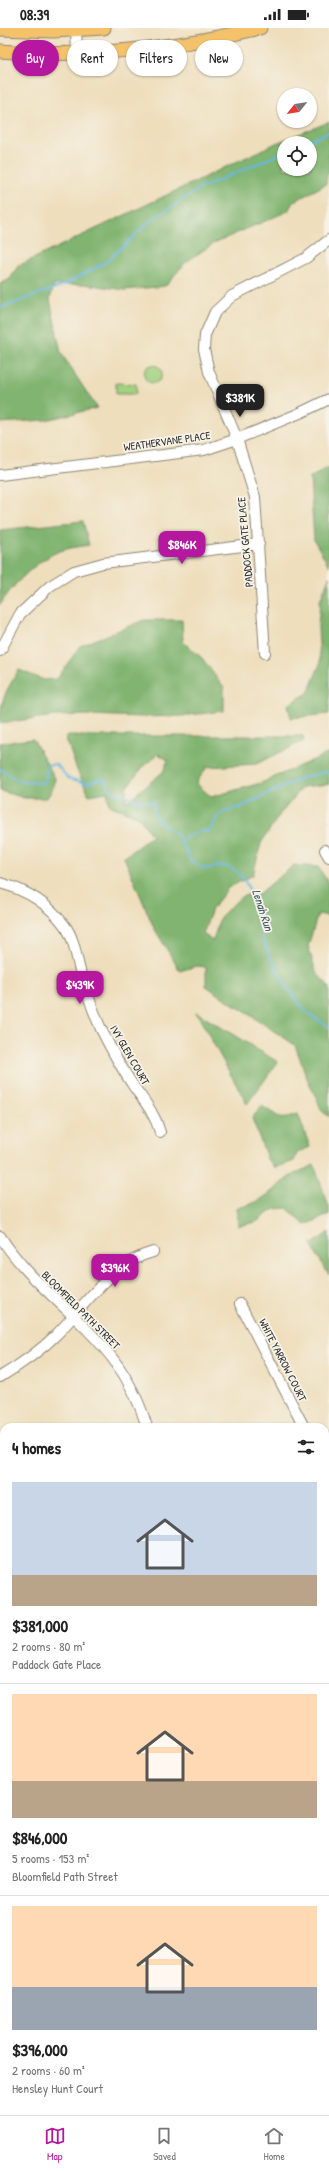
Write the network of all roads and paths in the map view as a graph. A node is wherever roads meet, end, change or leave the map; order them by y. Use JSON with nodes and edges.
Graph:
{"nodes":[{"id":1,"x":104,"y":28,"type":"edge"},
{"id":2,"x":260,"y":28,"type":"edge"},
{"id":3,"x":0,"y":29,"type":"edge"},
{"id":4,"x":76,"y":29,"type":"edge"},
{"id":5,"x":76,"y":40,"type":"edge"},
{"id":6,"x":0,"y":51,"type":"edge"},
{"id":7,"x":118,"y":51,"type":"edge"},
{"id":8,"x":67,"y":53,"type":"edge"},
{"id":9,"x":329,"y":240,"type":"edge"},
{"id":10,"x":329,"y":399,"type":"edge"},
{"id":11,"x":237,"y":439,"type":"junction"},
{"id":12,"x":0,"y":475,"type":"edge"},
{"id":13,"x":259,"y":544,"type":"junction"},
{"id":14,"x":0,"y":650,"type":"edge"},
{"id":15,"x":265,"y":652,"type":"dead end"},
{"id":16,"x":0,"y":883,"type":"edge"},
{"id":17,"x":160,"y":1132,"type":"dead end"},
{"id":18,"x":0,"y":1236,"type":"edge"},
{"id":19,"x":153,"y":1252,"type":"dead end"},
{"id":20,"x":240,"y":1304,"type":"dead end"},
{"id":21,"x":73,"y":1316,"type":"junction"},
{"id":22,"x":0,"y":1377,"type":"edge"},
{"id":23,"x":145,"y":1423,"type":"edge"},
{"id":24,"x":302,"y":1423,"type":"edge"}],
"edges":[{"from":1,"to":4,"type":"main road"},
{"from":2,"to":7,"type":"main road"},
{"from":3,"to":4,"type":"main road"},
{"from":4,"to":5,"type":"street"},
{"from":6,"to":8,"type":"main road"},
{"from":9,"to":11,"type":"street","name":"PADDOCK GATE PLACE"},
{"from":10,"to":11,"type":"street","name":"WEATHERVANE PLACE"},
{"from":11,"to":12,"type":"street","name":"WEATHERVANE PLACE"},
{"from":11,"to":13,"type":"street","name":"PADDOCK GATE PLACE"},
{"from":13,"to":14,"type":"street"},
{"from":13,"to":15,"type":"street","name":"PADDOCK GATE PLACE"},
{"from":16,"to":17,"type":"street","name":"IVY GLEN COURT"},
{"from":18,"to":21,"type":"street","name":"BLOOMFIELD PATH STREET"},
{"from":19,"to":21,"type":"street"},
{"from":20,"to":24,"type":"street","name":"WHITE YARROW COURT"},
{"from":21,"to":22,"type":"street"},
{"from":21,"to":23,"type":"street","name":"BLOOMFIELD PATH STREET"}]}
